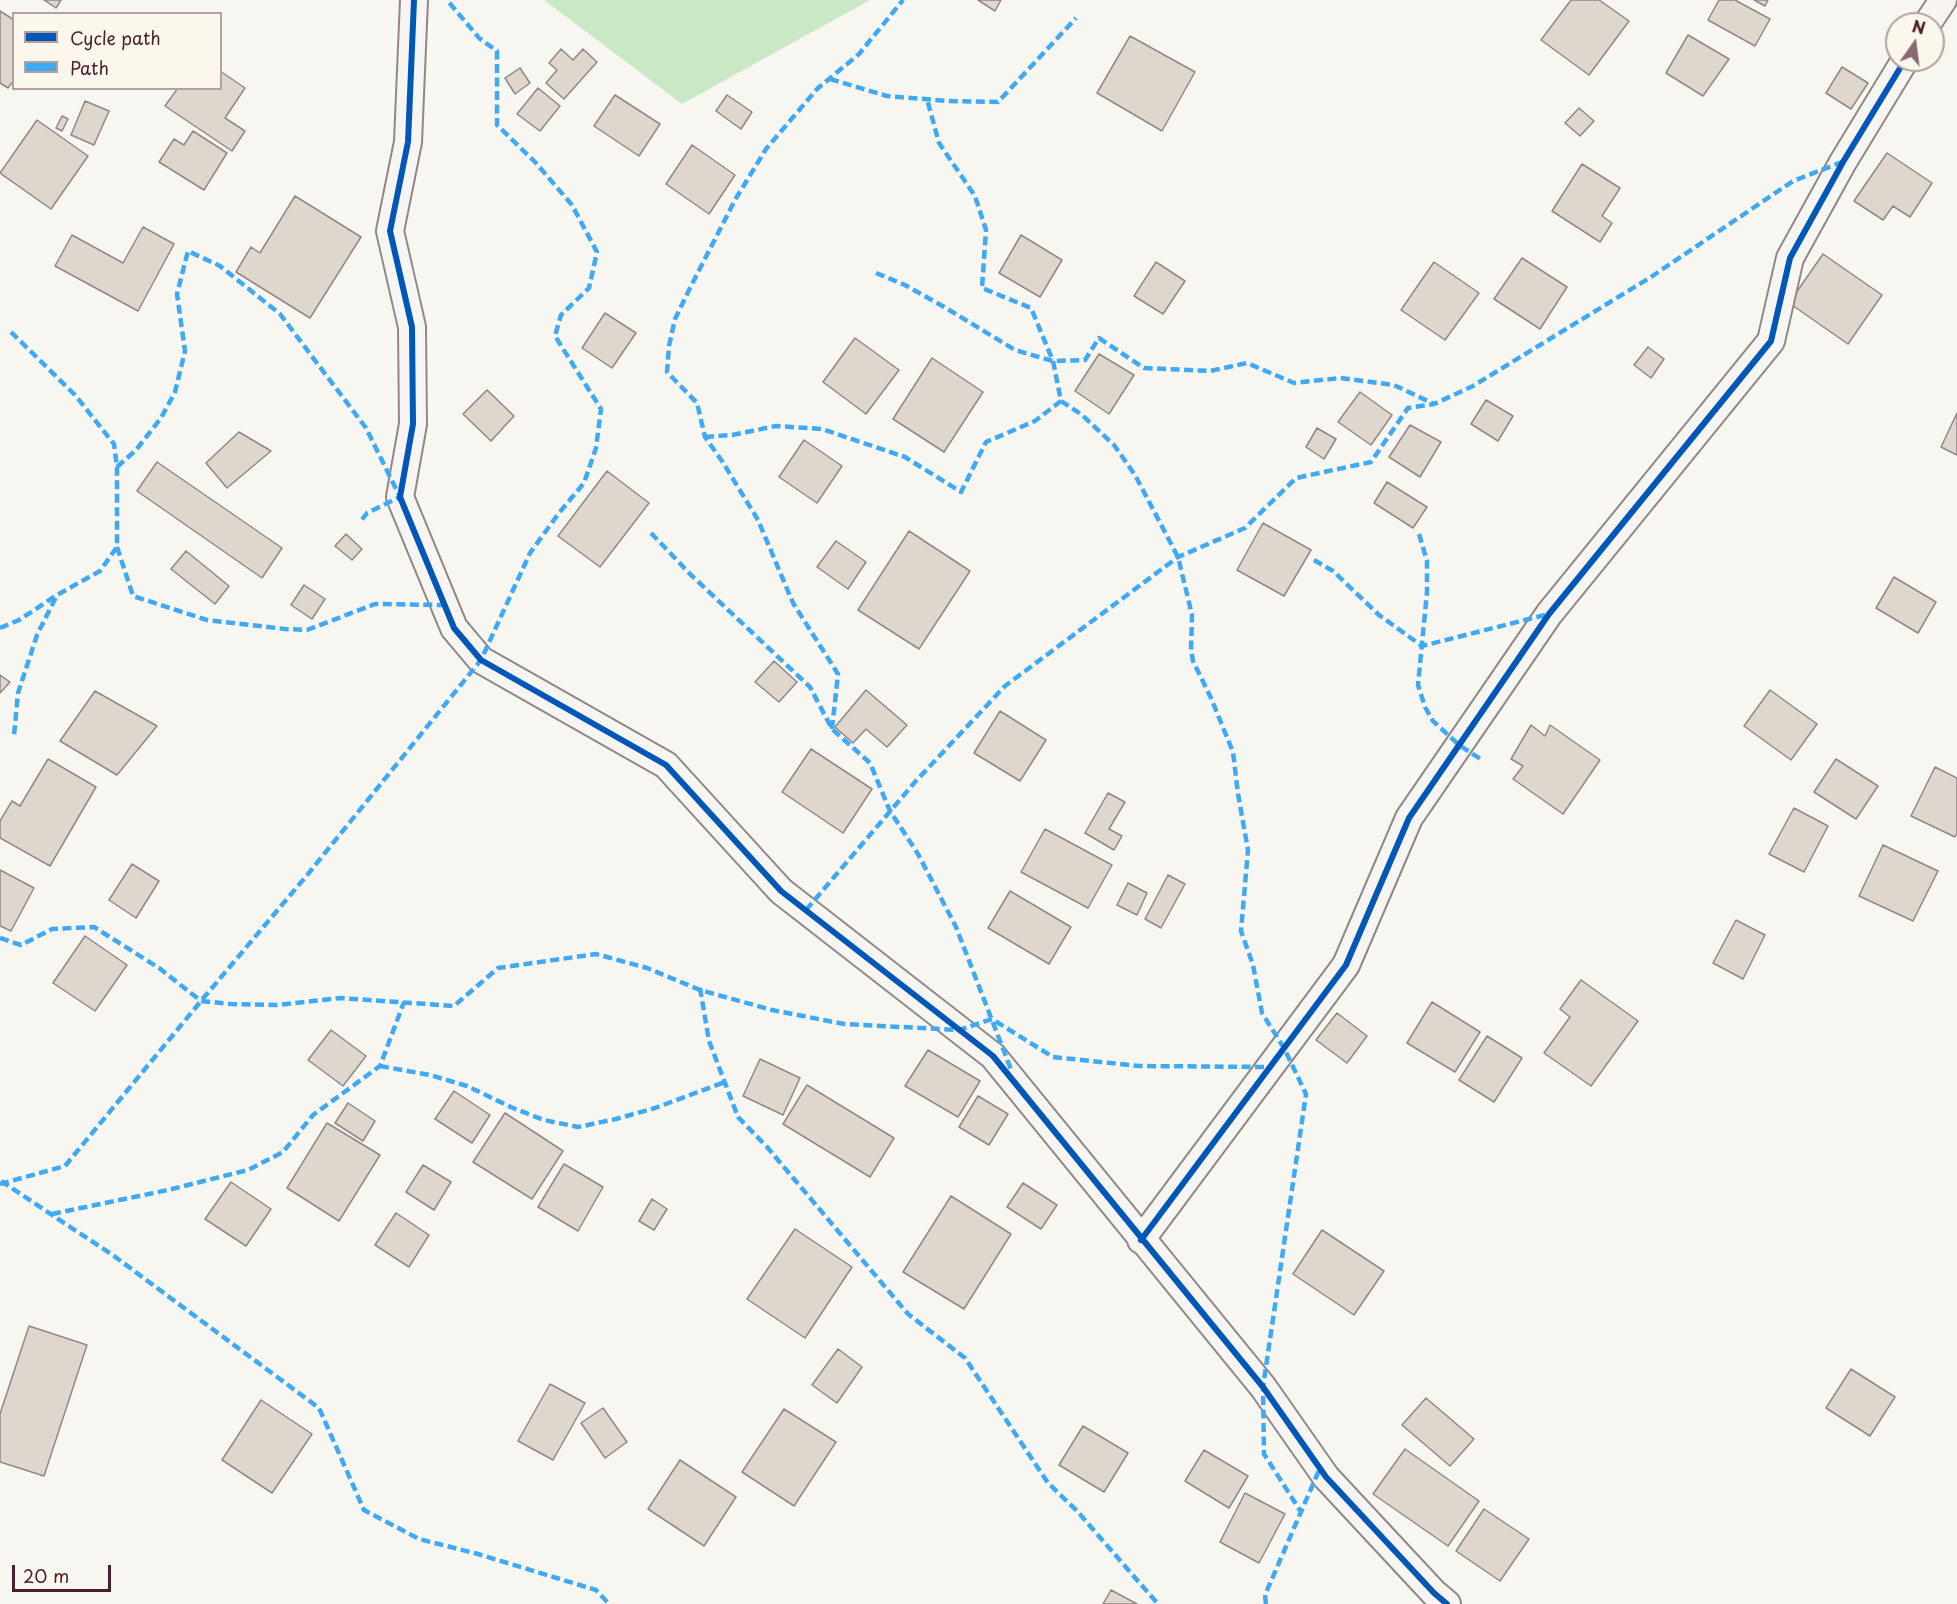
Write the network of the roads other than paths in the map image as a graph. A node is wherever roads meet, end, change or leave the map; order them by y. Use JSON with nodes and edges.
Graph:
{"nodes":[{"id":1,"x":414,"y":0,"type":"edge"},
{"id":2,"x":1898,"y":72,"type":"edge"},
{"id":3,"x":1141,"y":1240,"type":"junction"},
{"id":4,"x":1447,"y":1604,"type":"edge"}],
"edges":[{"from":1,"to":3,"type":"street"},
{"from":2,"to":3,"type":"street"},
{"from":3,"to":4,"type":"street"}]}
